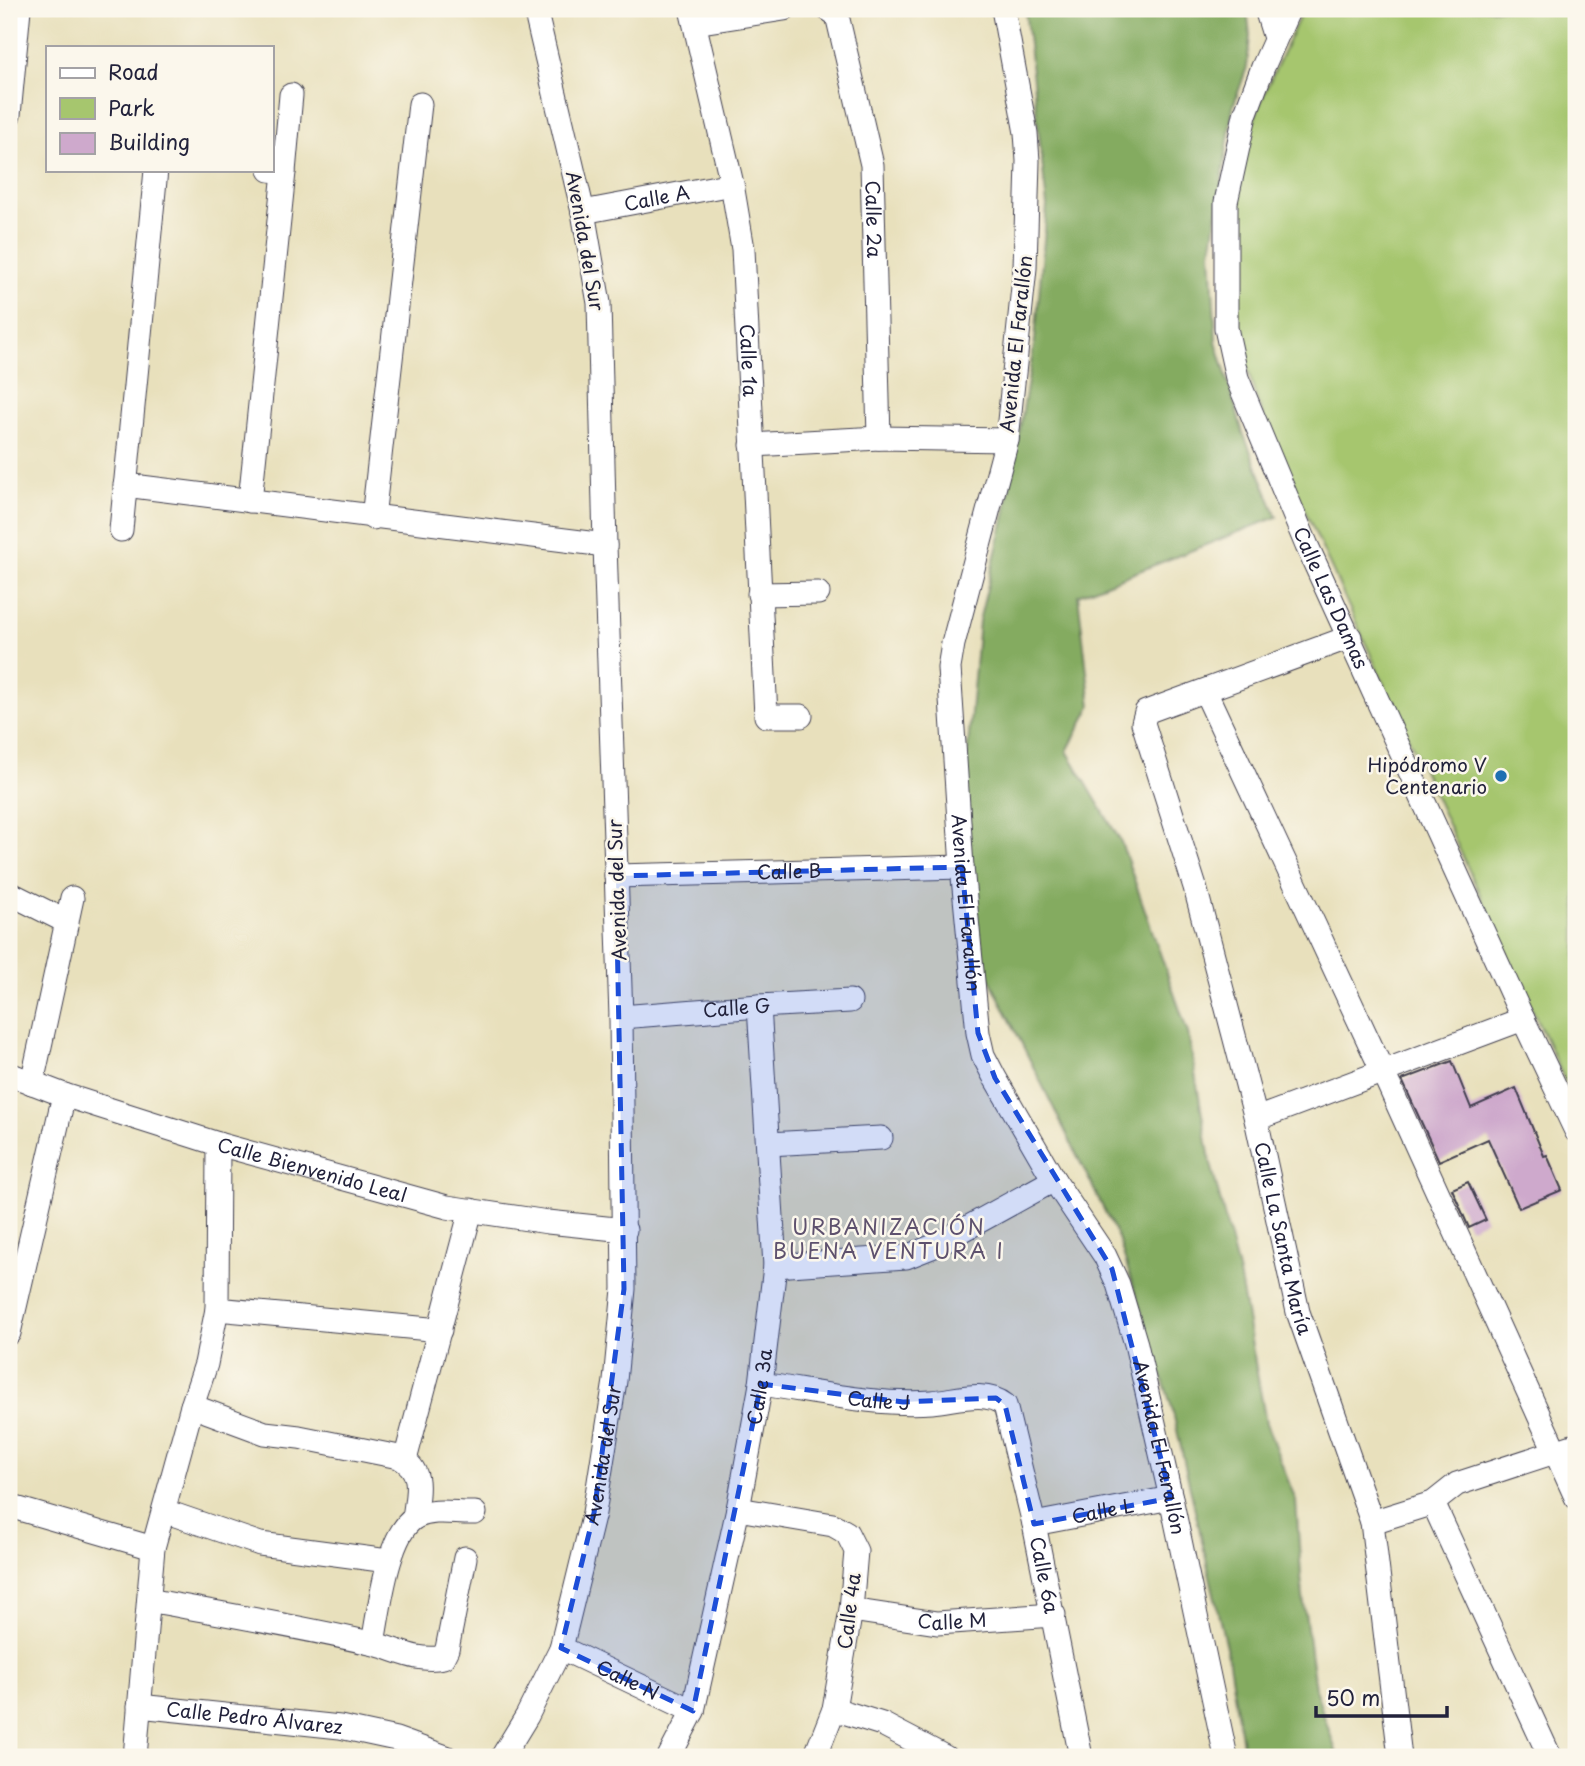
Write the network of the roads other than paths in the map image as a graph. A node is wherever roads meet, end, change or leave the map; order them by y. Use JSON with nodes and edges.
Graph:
{"nodes":[{"id":1,"x":19,"y":9,"type":"edge"},
{"id":2,"x":534,"y":9,"type":"edge"},
{"id":3,"x":784,"y":9,"type":"edge"},
{"id":4,"x":828,"y":9,"type":"edge"},
{"id":5,"x":1003,"y":9,"type":"edge"},
{"id":6,"x":1266,"y":9,"type":"edge"},
{"id":7,"x":1289,"y":9,"type":"edge"},
{"id":8,"x":693,"y":16,"type":"edge"},
{"id":9,"x":1275,"y":38,"type":"junction"},
{"id":10,"x":291,"y":95,"type":"dead end"},
{"id":11,"x":420,"y":104,"type":"dead end"},
{"id":12,"x":9,"y":115,"type":"edge"},
{"id":13,"x":277,"y":171,"type":"edge"},
{"id":14,"x":156,"y":172,"type":"edge"},
{"id":15,"x":732,"y":184,"type":"junction"},
{"id":16,"x":583,"y":212,"type":"junction"},
{"id":17,"x":879,"y":438,"type":"junction"},
{"id":18,"x":1007,"y":440,"type":"junction"},
{"id":19,"x":752,"y":445,"type":"junction"},
{"id":20,"x":125,"y":485,"type":"junction"},
{"id":21,"x":250,"y":502,"type":"junction"},
{"id":22,"x":373,"y":517,"type":"junction"},
{"id":23,"x":121,"y":530,"type":"dead end"},
{"id":24,"x":605,"y":545,"type":"junction"},
{"id":25,"x":818,"y":593,"type":"dead end"},
{"id":26,"x":759,"y":594,"type":"junction"},
{"id":27,"x":1350,"y":637,"type":"junction"},
{"id":28,"x":1205,"y":691,"type":"junction"},
{"id":29,"x":801,"y":716,"type":"dead end"},
{"id":30,"x":962,"y":867,"type":"junction"},
{"id":31,"x":616,"y":876,"type":"junction"},
{"id":32,"x":9,"y":893,"type":"edge"},
{"id":33,"x":72,"y":898,"type":"dead end"},
{"id":34,"x":67,"y":922,"type":"junction"},
{"id":35,"x":850,"y":1001,"type":"dead end"},
{"id":36,"x":759,"y":1006,"type":"junction"},
{"id":37,"x":621,"y":1017,"type":"junction"},
{"id":38,"x":1523,"y":1019,"type":"junction"},
{"id":39,"x":1382,"y":1070,"type":"junction"},
{"id":40,"x":9,"y":1074,"type":"edge"},
{"id":41,"x":32,"y":1083,"type":"junction"},
{"id":42,"x":64,"y":1095,"type":"junction"},
{"id":43,"x":1256,"y":1119,"type":"junction"},
{"id":44,"x":1576,"y":1130,"type":"edge"},
{"id":45,"x":881,"y":1138,"type":"dead end"},
{"id":46,"x":218,"y":1144,"type":"junction"},
{"id":47,"x":768,"y":1144,"type":"junction"},
{"id":48,"x":1054,"y":1180,"type":"junction"},
{"id":49,"x":471,"y":1210,"type":"junction"},
{"id":50,"x":625,"y":1230,"type":"junction"},
{"id":51,"x":775,"y":1266,"type":"junction"},
{"id":52,"x":217,"y":1309,"type":"junction"},
{"id":53,"x":440,"y":1330,"type":"junction"},
{"id":54,"x":9,"y":1333,"type":"edge"},
{"id":55,"x":761,"y":1384,"type":"junction"},
{"id":56,"x":996,"y":1398,"type":"joint"},
{"id":57,"x":192,"y":1406,"type":"junction"},
{"id":58,"x":1567,"y":1449,"type":"edge"},
{"id":59,"x":405,"y":1460,"type":"junction"},
{"id":60,"x":1576,"y":1497,"type":"edge"},
{"id":61,"x":1171,"y":1498,"type":"junction"},
{"id":62,"x":1433,"y":1503,"type":"junction"},
{"id":63,"x":9,"y":1506,"type":"edge"},
{"id":64,"x":738,"y":1509,"type":"junction"},
{"id":65,"x":164,"y":1511,"type":"junction"},
{"id":66,"x":475,"y":1513,"type":"dead end"},
{"id":67,"x":414,"y":1518,"type":"junction"},
{"id":68,"x":1372,"y":1522,"type":"junction"},
{"id":69,"x":1034,"y":1524,"type":"junction"},
{"id":70,"x":153,"y":1548,"type":"junction"},
{"id":71,"x":465,"y":1558,"type":"dead end"},
{"id":72,"x":388,"y":1561,"type":"junction"},
{"id":73,"x":149,"y":1600,"type":"junction"},
{"id":74,"x":851,"y":1610,"type":"junction"},
{"id":75,"x":1054,"y":1615,"type":"junction"},
{"id":76,"x":373,"y":1643,"type":"junction"},
{"id":77,"x":561,"y":1648,"type":"junction"},
{"id":78,"x":139,"y":1706,"type":"junction"},
{"id":79,"x":834,"y":1709,"type":"junction"},
{"id":80,"x":693,"y":1711,"type":"junction"},
{"id":81,"x":135,"y":1757,"type":"edge"},
{"id":82,"x":446,"y":1757,"type":"edge"},
{"id":83,"x":502,"y":1757,"type":"edge"},
{"id":84,"x":669,"y":1757,"type":"edge"},
{"id":85,"x":815,"y":1757,"type":"edge"},
{"id":86,"x":945,"y":1757,"type":"edge"},
{"id":87,"x":1082,"y":1757,"type":"edge"},
{"id":88,"x":1226,"y":1757,"type":"edge"},
{"id":89,"x":1400,"y":1757,"type":"edge"},
{"id":90,"x":1550,"y":1757,"type":"edge"}],
"edges":[{"from":1,"to":12,"type":"street"},
{"from":2,"to":16,"type":"street","name":"Avenida del Sur"},
{"from":3,"to":8,"type":"street"},
{"from":4,"to":17,"type":"street","name":"Calle 2a"},
{"from":5,"to":18,"type":"street","name":"Avenida El Farallón"},
{"from":6,"to":9,"type":"street"},
{"from":7,"to":9,"type":"street","name":"Calle Las Damas"},
{"from":8,"to":15,"type":"street","name":"Calle 1a"},
{"from":9,"to":27,"type":"street","name":"Calle Las Damas"},
{"from":10,"to":13,"type":"street"},
{"from":11,"to":22,"type":"street"},
{"from":13,"to":21,"type":"street"},
{"from":14,"to":20,"type":"street"},
{"from":15,"to":16,"type":"street","name":"Calle A"},
{"from":15,"to":19,"type":"street","name":"Calle 1a"},
{"from":16,"to":24,"type":"street","name":"Avenida del Sur"},
{"from":17,"to":18,"type":"street"},
{"from":17,"to":19,"type":"street"},
{"from":18,"to":30,"type":"street","name":"Avenida El Farallón"},
{"from":19,"to":26,"type":"street","name":"Calle 1a"},
{"from":20,"to":21,"type":"street"},
{"from":20,"to":23,"type":"street"},
{"from":21,"to":22,"type":"street"},
{"from":22,"to":24,"type":"street"},
{"from":24,"to":31,"type":"street","name":"Avenida del Sur"},
{"from":25,"to":26,"type":"street"},
{"from":26,"to":29,"type":"street","name":"Calle 1a"},
{"from":27,"to":28,"type":"street"},
{"from":27,"to":38,"type":"street","name":"Calle Las Damas"},
{"from":28,"to":39,"type":"street"},
{"from":28,"to":43,"type":"street","name":"Calle La Santa María"},
{"from":30,"to":31,"type":"street","name":"Calle B"},
{"from":30,"to":48,"type":"street","name":"Avenida El Farallón"},
{"from":31,"to":37,"type":"street","name":"Avenida del Sur"},
{"from":32,"to":34,"type":"street"},
{"from":33,"to":34,"type":"street"},
{"from":34,"to":41,"type":"street"},
{"from":35,"to":36,"type":"street","name":"Calle G"},
{"from":36,"to":37,"type":"street","name":"Calle G"},
{"from":36,"to":47,"type":"street","name":"Calle 3a"},
{"from":37,"to":50,"type":"street","name":"Avenida del Sur"},
{"from":38,"to":39,"type":"street"},
{"from":38,"to":44,"type":"street","name":"Calle Las Damas"},
{"from":39,"to":43,"type":"street"},
{"from":39,"to":58,"type":"street"},
{"from":40,"to":41,"type":"street","name":"Calle Bienvenido Leal"},
{"from":41,"to":42,"type":"street","name":"Calle Bienvenido Leal"},
{"from":42,"to":46,"type":"street","name":"Calle Bienvenido Leal"},
{"from":42,"to":54,"type":"street"},
{"from":43,"to":68,"type":"street","name":"Calle La Santa María"},
{"from":45,"to":47,"type":"street"},
{"from":46,"to":49,"type":"street","name":"Calle Bienvenido Leal"},
{"from":46,"to":52,"type":"street"},
{"from":47,"to":51,"type":"street","name":"Calle 3a"},
{"from":48,"to":51,"type":"street"},
{"from":48,"to":61,"type":"street","name":"Avenida El Farallón"},
{"from":49,"to":50,"type":"street","name":"Calle Bienvenido Leal"},
{"from":49,"to":53,"type":"street"},
{"from":50,"to":77,"type":"street","name":"Avenida del Sur"},
{"from":51,"to":55,"type":"street","name":"Calle 3a"},
{"from":52,"to":53,"type":"street"},
{"from":52,"to":57,"type":"street"},
{"from":53,"to":59,"type":"street"},
{"from":55,"to":56,"type":"street","name":"Calle J"},
{"from":55,"to":64,"type":"street","name":"Calle 3a"},
{"from":56,"to":69,"type":"street","name":"Calle 6a"},
{"from":57,"to":59,"type":"street"},
{"from":57,"to":65,"type":"street"},
{"from":58,"to":60,"type":"street"},
{"from":58,"to":62,"type":"street"},
{"from":59,"to":67,"type":"street"},
{"from":61,"to":69,"type":"street","name":"Calle L"},
{"from":61,"to":88,"type":"street","name":"Avenida El Farallón"},
{"from":62,"to":68,"type":"street"},
{"from":62,"to":90,"type":"street"},
{"from":63,"to":70,"type":"street"},
{"from":64,"to":74,"type":"street","name":"Calle 4a"},
{"from":64,"to":80,"type":"street","name":"Calle 3a"},
{"from":65,"to":70,"type":"street"},
{"from":65,"to":72,"type":"street"},
{"from":66,"to":67,"type":"street"},
{"from":67,"to":72,"type":"street"},
{"from":68,"to":89,"type":"street","name":"Calle La Santa María"},
{"from":69,"to":75,"type":"street","name":"Calle 6a"},
{"from":70,"to":73,"type":"street"},
{"from":71,"to":76,"type":"street"},
{"from":72,"to":76,"type":"street"},
{"from":73,"to":76,"type":"street"},
{"from":73,"to":78,"type":"street"},
{"from":74,"to":75,"type":"street","name":"Calle M"},
{"from":74,"to":79,"type":"street","name":"Calle 4a"},
{"from":75,"to":87,"type":"street","name":"Calle 6a"},
{"from":77,"to":80,"type":"street","name":"Calle N"},
{"from":77,"to":83,"type":"street","name":"Avenida del Sur"},
{"from":78,"to":81,"type":"street"},
{"from":78,"to":82,"type":"street","name":"Calle Pedro Álvarez"},
{"from":79,"to":85,"type":"street","name":"Calle 4a"},
{"from":79,"to":86,"type":"street"},
{"from":80,"to":84,"type":"street","name":"Calle 3a"}]}
